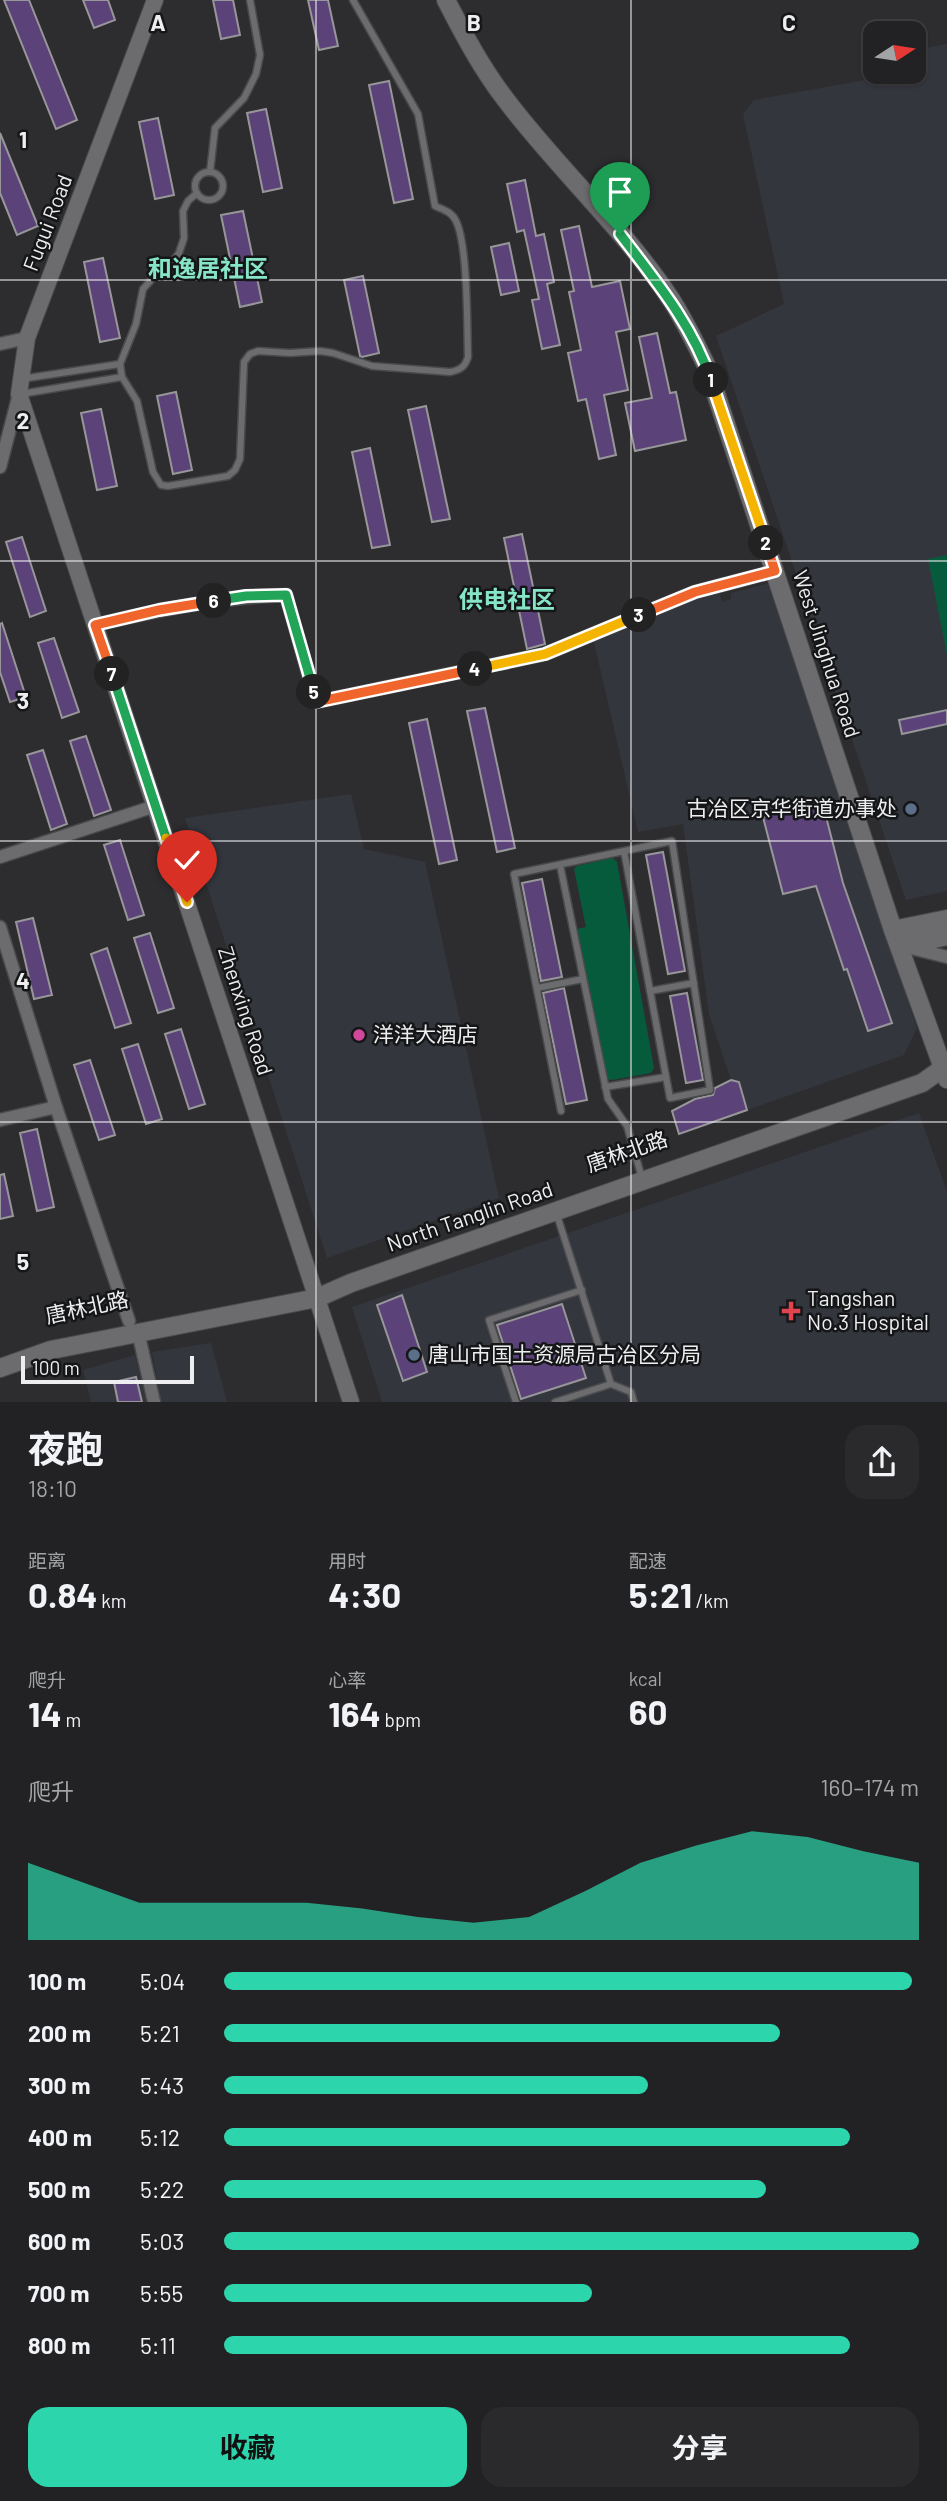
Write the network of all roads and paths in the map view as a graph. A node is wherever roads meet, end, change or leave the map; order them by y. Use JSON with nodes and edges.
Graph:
{"nodes":[{"id":1,"x":155,"y":0,"type":"edge"},
{"id":2,"x":250,"y":0,"type":"edge"},
{"id":3,"x":353,"y":0,"type":"edge"},
{"id":4,"x":446,"y":0,"type":"edge"},
{"id":5,"x":210,"y":172,"type":"junction"},
{"id":6,"x":197,"y":193,"type":"junction"},
{"id":7,"x":27,"y":338,"type":"junction"},
{"id":8,"x":0,"y":344,"type":"edge"},
{"id":9,"x":120,"y":364,"type":"junction"},
{"id":10,"x":122,"y":377,"type":"junction"},
{"id":11,"x":20,"y":387,"type":"junction"},
{"id":12,"x":0,"y":467,"type":"edge"},
{"id":13,"x":775,"y":571,"type":"junction"},
{"id":14,"x":95,"y":625,"type":"junction"},
{"id":15,"x":155,"y":806,"type":"junction"},
{"id":16,"x":624,"y":851,"type":"junction"},
{"id":17,"x":0,"y":857,"type":"edge"},
{"id":18,"x":560,"y":865,"type":"junction"},
{"id":19,"x":947,"y":919,"type":"edge"},
{"id":20,"x":0,"y":927,"type":"edge"},
{"id":21,"x":947,"y":936,"type":"edge"},
{"id":22,"x":897,"y":938,"type":"junction"},
{"id":23,"x":947,"y":957,"type":"edge"},
{"id":24,"x":583,"y":979,"type":"junction"},
{"id":25,"x":694,"y":983,"type":"junction"},
{"id":26,"x":537,"y":988,"type":"junction"},
{"id":27,"x":650,"y":991,"type":"junction"},
{"id":28,"x":944,"y":1067,"type":"edge"},
{"id":29,"x":666,"y":1077,"type":"junction"},
{"id":30,"x":605,"y":1087,"type":"junction"},
{"id":31,"x":56,"y":1107,"type":"junction"},
{"id":32,"x":561,"y":1111,"type":"dead end"},
{"id":33,"x":0,"y":1120,"type":"edge"},
{"id":34,"x":641,"y":1176,"type":"junction"},
{"id":35,"x":556,"y":1212,"type":"junction"},
{"id":36,"x":582,"y":1290,"type":"junction"},
{"id":37,"x":316,"y":1293,"type":"junction"},
{"id":38,"x":133,"y":1326,"type":"junction"},
{"id":39,"x":0,"y":1357,"type":"edge"},
{"id":40,"x":0,"y":1368,"type":"edge"},
{"id":41,"x":611,"y":1384,"type":"junction"},
{"id":42,"x":586,"y":1392,"type":"junction"},
{"id":43,"x":154,"y":1402,"type":"edge"},
{"id":44,"x":351,"y":1402,"type":"edge"},
{"id":45,"x":516,"y":1402,"type":"edge"},
{"id":46,"x":555,"y":1402,"type":"edge"},
{"id":47,"x":589,"y":1402,"type":"edge"},
{"id":48,"x":634,"y":1402,"type":"edge"}],
"edges":[{"from":1,"to":7,"type":"street","name":"Fugui Road"},
{"from":2,"to":5,"type":"lane"},
{"from":3,"to":10,"type":"lane"},
{"from":4,"to":13,"type":"main road","name":"West Jinghua Road"},
{"from":5,"to":6,"type":"lane"},
{"from":5,"to":6,"type":"lane"},
{"from":6,"to":9,"type":"lane"},
{"from":7,"to":8,"type":"street"},
{"from":7,"to":11,"type":"street","name":"Fugui Road"},
{"from":9,"to":10,"type":"lane"},
{"from":9,"to":11,"type":"lane"},
{"from":10,"to":11,"type":"lane"},
{"from":11,"to":12,"type":"street","name":"Fugui Road"},
{"from":11,"to":14,"type":"street","name":"Zhenxing Road"},
{"from":13,"to":14,"type":"street"},
{"from":13,"to":22,"type":"main road","name":"West Jinghua Road"},
{"from":14,"to":15,"type":"street","name":"Zhenxing Road"},
{"from":15,"to":17,"type":"street"},
{"from":15,"to":37,"type":"street","name":"Zhenxing Road"},
{"from":16,"to":18,"type":"lane"},
{"from":16,"to":25,"type":"lane"},
{"from":16,"to":27,"type":"lane"},
{"from":18,"to":24,"type":"lane"},
{"from":18,"to":26,"type":"lane"},
{"from":19,"to":22,"type":"main road"},
{"from":20,"to":31,"type":"street"},
{"from":21,"to":22,"type":"main road"},
{"from":22,"to":23,"type":"street"},
{"from":22,"to":28,"type":"main road","name":"West Jinghua Road"},
{"from":24,"to":26,"type":"lane"},
{"from":24,"to":30,"type":"lane"},
{"from":25,"to":27,"type":"lane"},
{"from":25,"to":29,"type":"lane"},
{"from":26,"to":32,"type":"lane"},
{"from":27,"to":29,"type":"lane"},
{"from":28,"to":34,"type":"main road","name":"North Tanglin Road"},
{"from":29,"to":30,"type":"lane"},
{"from":30,"to":34,"type":"lane"},
{"from":31,"to":33,"type":"street"},
{"from":31,"to":38,"type":"street"},
{"from":34,"to":35,"type":"main road","name":"North Tanglin Road"},
{"from":34,"to":37,"type":"main road","name":"唐林北路"},
{"from":35,"to":36,"type":"lane"},
{"from":35,"to":37,"type":"main road","name":"North Tanglin Road"},
{"from":36,"to":41,"type":"lane"},
{"from":36,"to":45,"type":"lane"},
{"from":37,"to":38,"type":"main road","name":"North Tanglin Road"},
{"from":37,"to":44,"type":"street","name":"Zhenxing Road"},
{"from":38,"to":39,"type":"main road","name":"唐林北路"},
{"from":38,"to":40,"type":"main road","name":"North Tanglin Road"},
{"from":38,"to":43,"type":"street"},
{"from":41,"to":42,"type":"lane"},
{"from":41,"to":48,"type":"lane"},
{"from":42,"to":46,"type":"lane"},
{"from":42,"to":47,"type":"lane"}]}
